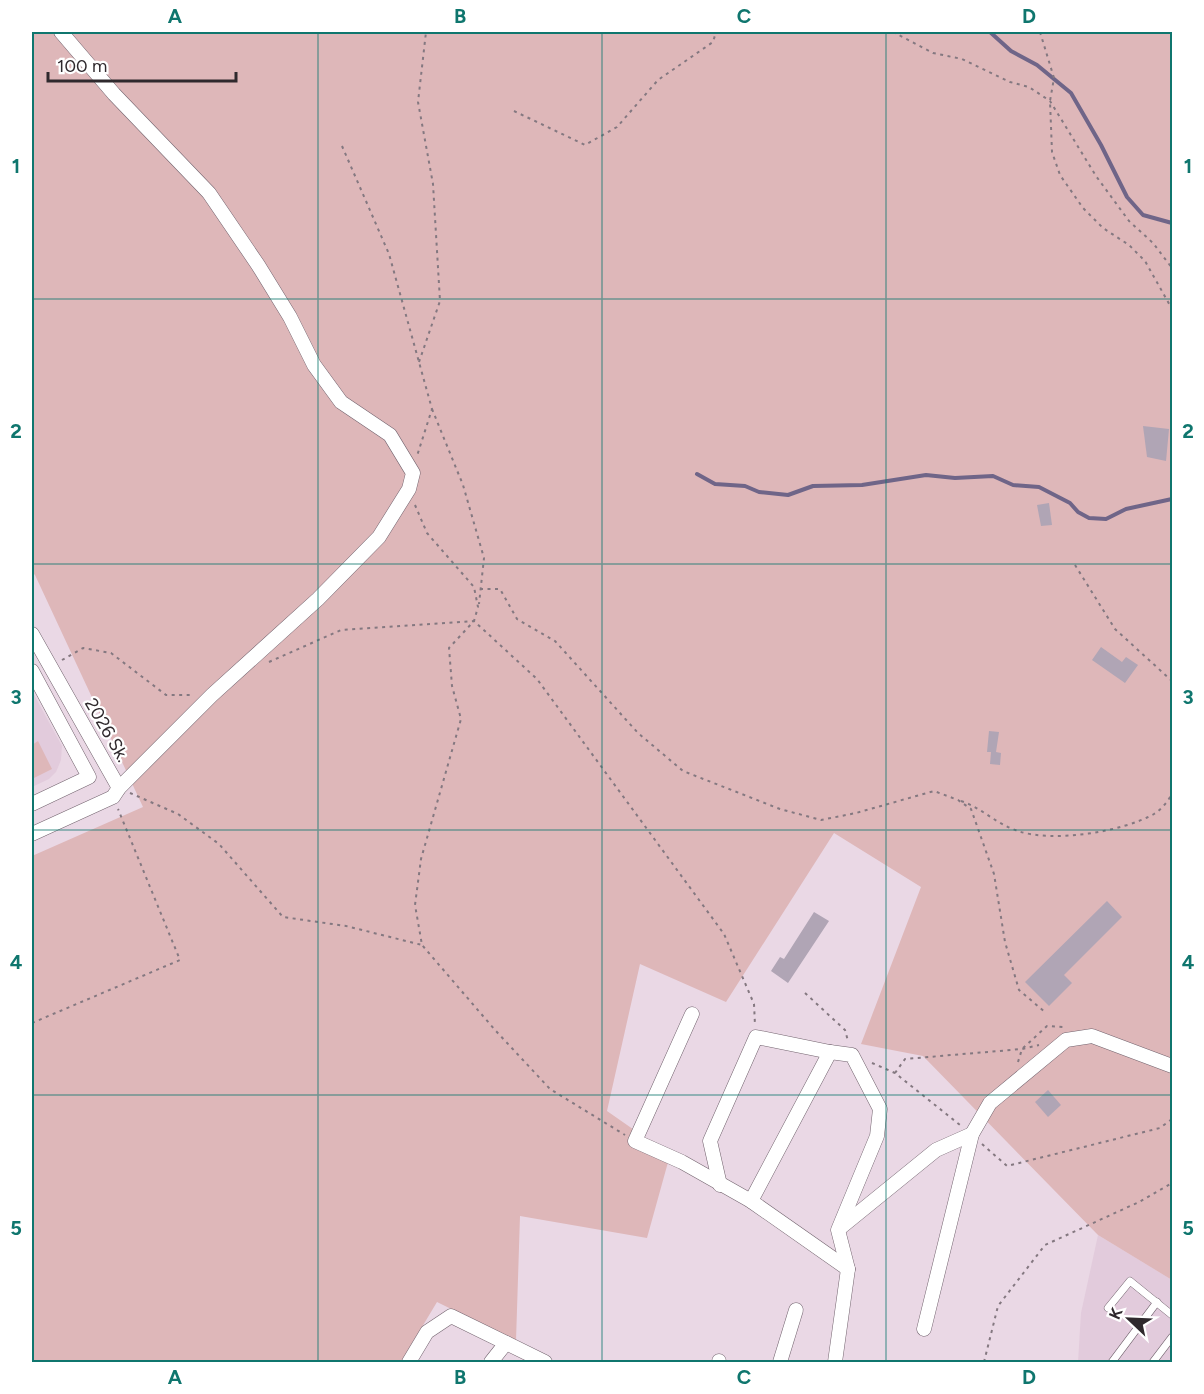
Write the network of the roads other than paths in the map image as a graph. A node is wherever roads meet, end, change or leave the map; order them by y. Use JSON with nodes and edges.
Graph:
{"nodes":[{"id":1,"x":61,"y":32,"type":"edge"},
{"id":2,"x":32,"y":634,"type":"edge"},
{"id":3,"x":32,"y":671,"type":"edge"},
{"id":4,"x":116,"y":792,"type":"junction"},
{"id":5,"x":32,"y":804,"type":"edge"},
{"id":6,"x":32,"y":834,"type":"edge"},
{"id":7,"x":692,"y":1014,"type":"dead end"},
{"id":8,"x":830,"y":1052,"type":"junction"},
{"id":9,"x":1173,"y":1066,"type":"edge"},
{"id":10,"x":972,"y":1134,"type":"junction"},
{"id":11,"x":720,"y":1185,"type":"junction"},
{"id":12,"x":751,"y":1201,"type":"junction"},
{"id":13,"x":838,"y":1230,"type":"junction"},
{"id":14,"x":849,"y":1269,"type":"junction"},
{"id":15,"x":1157,"y":1302,"type":"junction"},
{"id":16,"x":1108,"y":1308,"type":"dead end"},
{"id":17,"x":796,"y":1310,"type":"dead end"},
{"id":18,"x":1173,"y":1315,"type":"edge"},
{"id":19,"x":924,"y":1329,"type":"dead end"},
{"id":20,"x":1173,"y":1337,"type":"edge"},
{"id":21,"x":506,"y":1343,"type":"junction"},
{"id":22,"x":409,"y":1362,"type":"edge"},
{"id":23,"x":491,"y":1362,"type":"edge"},
{"id":24,"x":545,"y":1362,"type":"edge"},
{"id":25,"x":780,"y":1362,"type":"edge"},
{"id":26,"x":835,"y":1362,"type":"edge"},
{"id":27,"x":1112,"y":1362,"type":"edge"},
{"id":28,"x":1153,"y":1362,"type":"edge"}],
"edges":[{"from":1,"to":4,"type":"street"},
{"from":2,"to":4,"type":"street","name":"2026 Sk."},
{"from":3,"to":5,"type":"street","name":"2026 Sk."},
{"from":4,"to":6,"type":"street"},
{"from":7,"to":11,"type":"street"},
{"from":8,"to":11,"type":"street"},
{"from":8,"to":12,"type":"street"},
{"from":8,"to":13,"type":"street"},
{"from":9,"to":10,"type":"street"},
{"from":10,"to":13,"type":"street"},
{"from":10,"to":19,"type":"street"},
{"from":11,"to":12,"type":"street"},
{"from":12,"to":14,"type":"street"},
{"from":13,"to":14,"type":"street"},
{"from":14,"to":26,"type":"street"},
{"from":15,"to":16,"type":"lane"},
{"from":15,"to":18,"type":"lane"},
{"from":15,"to":27,"type":"lane"},
{"from":17,"to":25,"type":"street"},
{"from":20,"to":28,"type":"lane"},
{"from":21,"to":22,"type":"street"},
{"from":21,"to":23,"type":"street"},
{"from":21,"to":24,"type":"street"}]}
